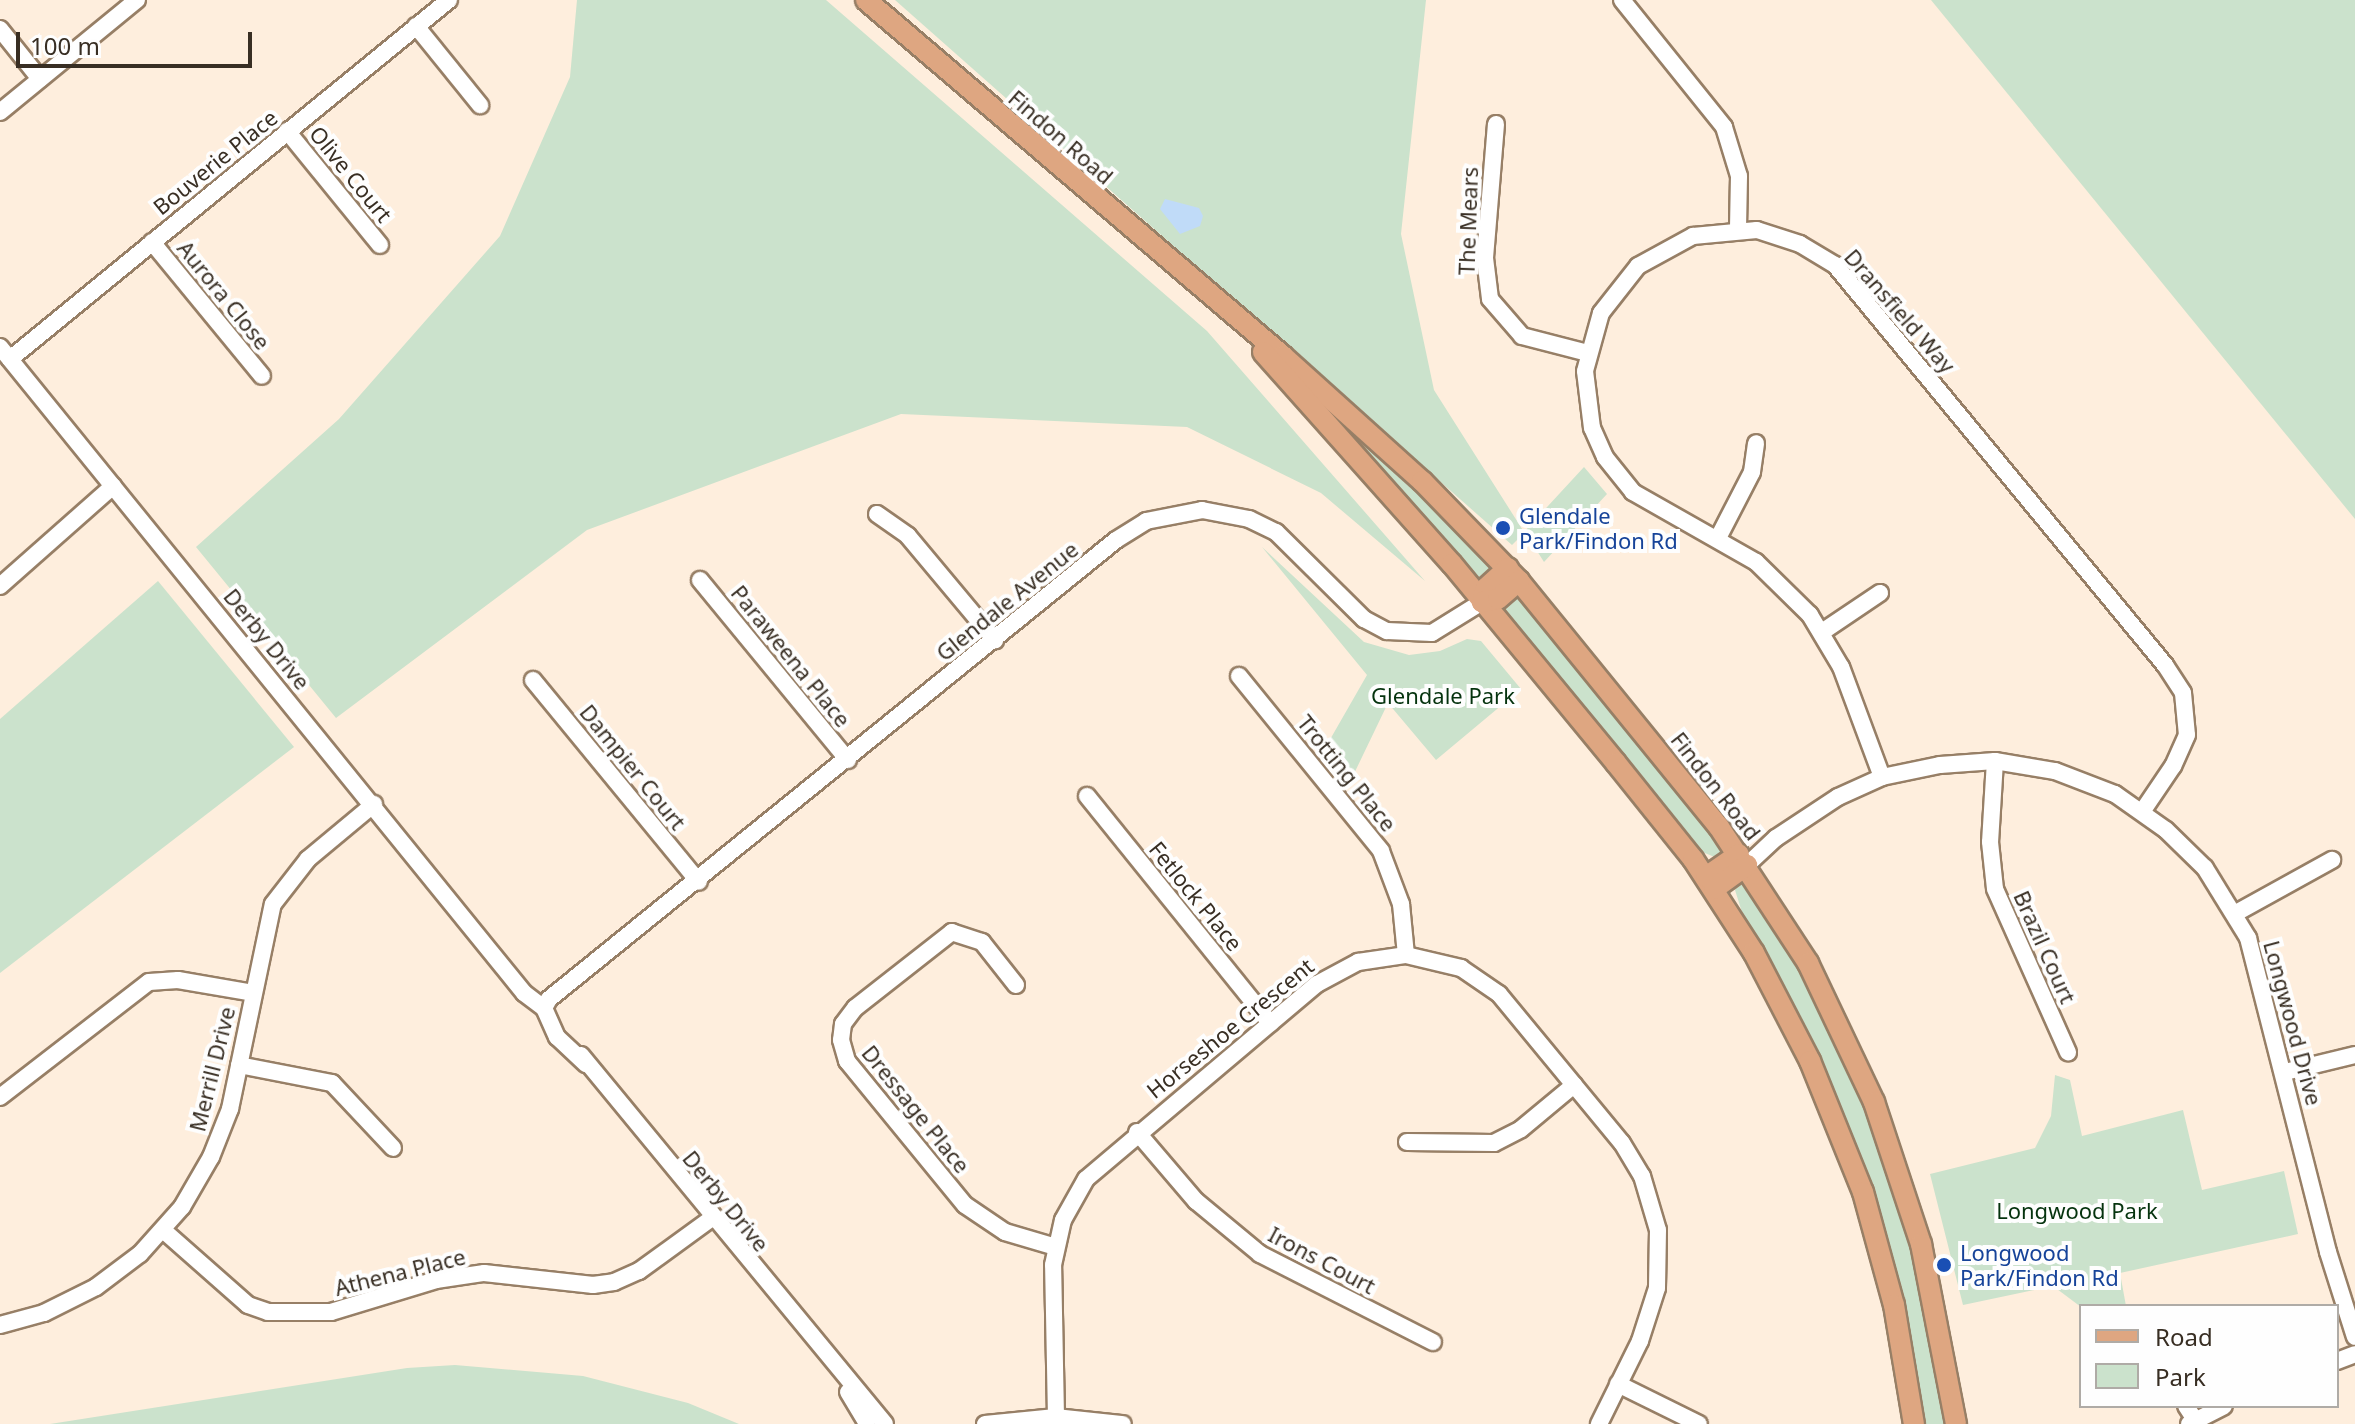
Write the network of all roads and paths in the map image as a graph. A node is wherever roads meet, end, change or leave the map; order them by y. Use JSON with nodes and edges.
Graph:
{"nodes":[{"id":1,"x":137,"y":0,"type":"edge"},
{"id":2,"x":449,"y":0,"type":"edge"},
{"id":3,"x":866,"y":0,"type":"edge"},
{"id":4,"x":1622,"y":0,"type":"edge"},
{"id":5,"x":416,"y":26,"type":"junction"},
{"id":6,"x":0,"y":29,"type":"edge"},
{"id":7,"x":40,"y":79,"type":"junction"},
{"id":8,"x":480,"y":105,"type":"dead end"},
{"id":9,"x":0,"y":112,"type":"edge"},
{"id":10,"x":1496,"y":124,"type":"dead end"},
{"id":11,"x":287,"y":131,"type":"junction"},
{"id":12,"x":1738,"y":229,"type":"junction"},
{"id":13,"x":152,"y":242,"type":"junction"},
{"id":14,"x":380,"y":245,"type":"dead end"},
{"id":15,"x":1225,"y":311,"type":"junction"},
{"id":16,"x":5,"y":353,"type":"edge"},
{"id":17,"x":1588,"y":353,"type":"junction"},
{"id":18,"x":262,"y":376,"type":"dead end"},
{"id":19,"x":1756,"y":443,"type":"dead end"},
{"id":20,"x":117,"y":490,"type":"junction"},
{"id":21,"x":877,"y":514,"type":"dead end"},
{"id":22,"x":1718,"y":538,"type":"junction"},
{"id":23,"x":1514,"y":574,"type":"junction"},
{"id":24,"x":700,"y":580,"type":"dead end"},
{"id":25,"x":0,"y":586,"type":"edge"},
{"id":26,"x":1880,"y":593,"type":"dead end"},
{"id":27,"x":1482,"y":602,"type":"junction"},
{"id":28,"x":1822,"y":632,"type":"junction"},
{"id":29,"x":995,"y":640,"type":"junction"},
{"id":30,"x":1239,"y":676,"type":"dead end"},
{"id":31,"x":533,"y":680,"type":"dead end"},
{"id":32,"x":848,"y":760,"type":"junction"},
{"id":33,"x":1995,"y":761,"type":"junction"},
{"id":34,"x":1882,"y":777,"type":"junction"},
{"id":35,"x":1087,"y":796,"type":"dead end"},
{"id":36,"x":374,"y":804,"type":"junction"},
{"id":37,"x":2142,"y":812,"type":"junction"},
{"id":38,"x":1743,"y":860,"type":"junction"},
{"id":39,"x":2332,"y":860,"type":"dead end"},
{"id":40,"x":699,"y":882,"type":"junction"},
{"id":41,"x":1710,"y":883,"type":"junction"},
{"id":42,"x":2236,"y":913,"type":"junction"},
{"id":43,"x":1406,"y":955,"type":"junction"},
{"id":44,"x":1016,"y":985,"type":"dead end"},
{"id":45,"x":253,"y":993,"type":"junction"},
{"id":46,"x":549,"y":1004,"type":"junction"},
{"id":47,"x":1270,"y":1023,"type":"junction"},
{"id":48,"x":2068,"y":1052,"type":"dead end"},
{"id":49,"x":2355,"y":1055,"type":"edge"},
{"id":50,"x":239,"y":1065,"type":"junction"},
{"id":51,"x":2285,"y":1072,"type":"junction"},
{"id":52,"x":1574,"y":1085,"type":"junction"},
{"id":53,"x":0,"y":1097,"type":"edge"},
{"id":54,"x":1137,"y":1132,"type":"junction"},
{"id":55,"x":1407,"y":1142,"type":"dead end"},
{"id":56,"x":393,"y":1148,"type":"dead end"},
{"id":57,"x":708,"y":1214,"type":"junction"},
{"id":58,"x":163,"y":1230,"type":"junction"},
{"id":59,"x":1056,"y":1247,"type":"junction"},
{"id":60,"x":2350,"y":1307,"type":"edge"},
{"id":61,"x":0,"y":1325,"type":"edge"},
{"id":62,"x":2355,"y":1337,"type":"edge"},
{"id":63,"x":1433,"y":1342,"type":"dead end"},
{"id":64,"x":833,"y":1367,"type":"junction"},
{"id":65,"x":1618,"y":1384,"type":"junction"},
{"id":66,"x":2218,"y":1408,"type":"edge"},
{"id":67,"x":1056,"y":1417,"type":"junction"},
{"id":68,"x":2190,"y":1417,"type":"edge"},
{"id":69,"x":867,"y":1424,"type":"edge"},
{"id":70,"x":885,"y":1424,"type":"edge"},
{"id":71,"x":991,"y":1424,"type":"edge"},
{"id":72,"x":1123,"y":1424,"type":"edge"},
{"id":73,"x":1599,"y":1424,"type":"edge"},
{"id":74,"x":1699,"y":1424,"type":"edge"},
{"id":75,"x":1914,"y":1424,"type":"edge"},
{"id":76,"x":1956,"y":1424,"type":"edge"}],
"edges":[{"from":1,"to":7,"type":"street"},
{"from":2,"to":5,"type":"street","name":"Bouverie Place"},
{"from":3,"to":15,"type":"main road","name":"Findon Road"},
{"from":4,"to":12,"type":"street"},
{"from":5,"to":8,"type":"street"},
{"from":5,"to":11,"type":"street","name":"Bouverie Place"},
{"from":6,"to":7,"type":"street"},
{"from":7,"to":9,"type":"street"},
{"from":10,"to":17,"type":"street","name":"The Mears"},
{"from":11,"to":13,"type":"street","name":"Bouverie Place"},
{"from":11,"to":14,"type":"street","name":"Olive Court"},
{"from":12,"to":17,"type":"street","name":"Dransfield Way"},
{"from":12,"to":37,"type":"street","name":"Dransfield Way"},
{"from":13,"to":16,"type":"street","name":"Bouverie Place"},
{"from":13,"to":18,"type":"street","name":"Aurora Close"},
{"from":15,"to":23,"type":"main road","name":"Findon Road"},
{"from":15,"to":27,"type":"main road","name":"Findon Road"},
{"from":16,"to":20,"type":"street","name":"Derby Drive"},
{"from":17,"to":22,"type":"street","name":"Dransfield Way"},
{"from":19,"to":22,"type":"street"},
{"from":20,"to":25,"type":"street"},
{"from":20,"to":36,"type":"street","name":"Derby Drive"},
{"from":21,"to":29,"type":"street"},
{"from":22,"to":28,"type":"street","name":"Dransfield Way"},
{"from":23,"to":27,"type":"main road"},
{"from":23,"to":38,"type":"main road","name":"Findon Road"},
{"from":24,"to":32,"type":"street","name":"Paraweena Place"},
{"from":26,"to":28,"type":"street"},
{"from":27,"to":29,"type":"street","name":"Glendale Avenue"},
{"from":27,"to":41,"type":"main road","name":"Findon Road"},
{"from":28,"to":34,"type":"street","name":"Dransfield Way"},
{"from":29,"to":32,"type":"street","name":"Glendale Avenue"},
{"from":30,"to":43,"type":"street","name":"Trotting Place"},
{"from":31,"to":40,"type":"street","name":"Dampier Court"},
{"from":32,"to":40,"type":"street","name":"Glendale Avenue"},
{"from":33,"to":34,"type":"street","name":"Longwood Drive"},
{"from":33,"to":37,"type":"street","name":"Longwood Drive"},
{"from":33,"to":48,"type":"street","name":"Brazil Court"},
{"from":34,"to":38,"type":"street","name":"Longwood Drive"},
{"from":35,"to":47,"type":"street","name":"Fetlock Place"},
{"from":36,"to":45,"type":"street","name":"Merrill Drive"},
{"from":36,"to":46,"type":"street","name":"Derby Drive"},
{"from":37,"to":42,"type":"street","name":"Longwood Drive"},
{"from":38,"to":41,"type":"main road"},
{"from":38,"to":76,"type":"main road","name":"Findon Road"},
{"from":39,"to":42,"type":"street"},
{"from":40,"to":46,"type":"street","name":"Glendale Avenue"},
{"from":41,"to":75,"type":"main road","name":"Findon Road"},
{"from":42,"to":51,"type":"street","name":"Longwood Drive"},
{"from":43,"to":47,"type":"street","name":"Horseshoe Crescent"},
{"from":43,"to":52,"type":"street","name":"Horseshoe Crescent"},
{"from":44,"to":59,"type":"street","name":"Dressage Place"},
{"from":45,"to":50,"type":"street","name":"Merrill Drive"},
{"from":45,"to":53,"type":"street"},
{"from":46,"to":57,"type":"street","name":"Derby Drive"},
{"from":47,"to":54,"type":"street","name":"Horseshoe Crescent"},
{"from":49,"to":51,"type":"street"},
{"from":50,"to":56,"type":"street"},
{"from":50,"to":58,"type":"street","name":"Merrill Drive"},
{"from":51,"to":60,"type":"street","name":"Longwood Drive"},
{"from":52,"to":55,"type":"street"},
{"from":52,"to":65,"type":"street","name":"Horseshoe Crescent"},
{"from":54,"to":59,"type":"street","name":"Horseshoe Crescent"},
{"from":54,"to":63,"type":"street","name":"Irons Court"},
{"from":57,"to":58,"type":"street","name":"Athena Place"},
{"from":57,"to":64,"type":"street","name":"Derby Drive"},
{"from":58,"to":61,"type":"street","name":"Merrill Drive"},
{"from":59,"to":67,"type":"street","name":"Horseshoe Crescent"},
{"from":60,"to":62,"type":"street","name":"Longwood Drive"},
{"from":64,"to":69,"type":"street","name":"Derby Drive"},
{"from":64,"to":70,"type":"street","name":"Derby Drive"},
{"from":65,"to":73,"type":"street","name":"Horseshoe Crescent"},
{"from":65,"to":74,"type":"street"},
{"from":66,"to":68,"type":"street"},
{"from":67,"to":71,"type":"street"},
{"from":67,"to":72,"type":"street"}]}
